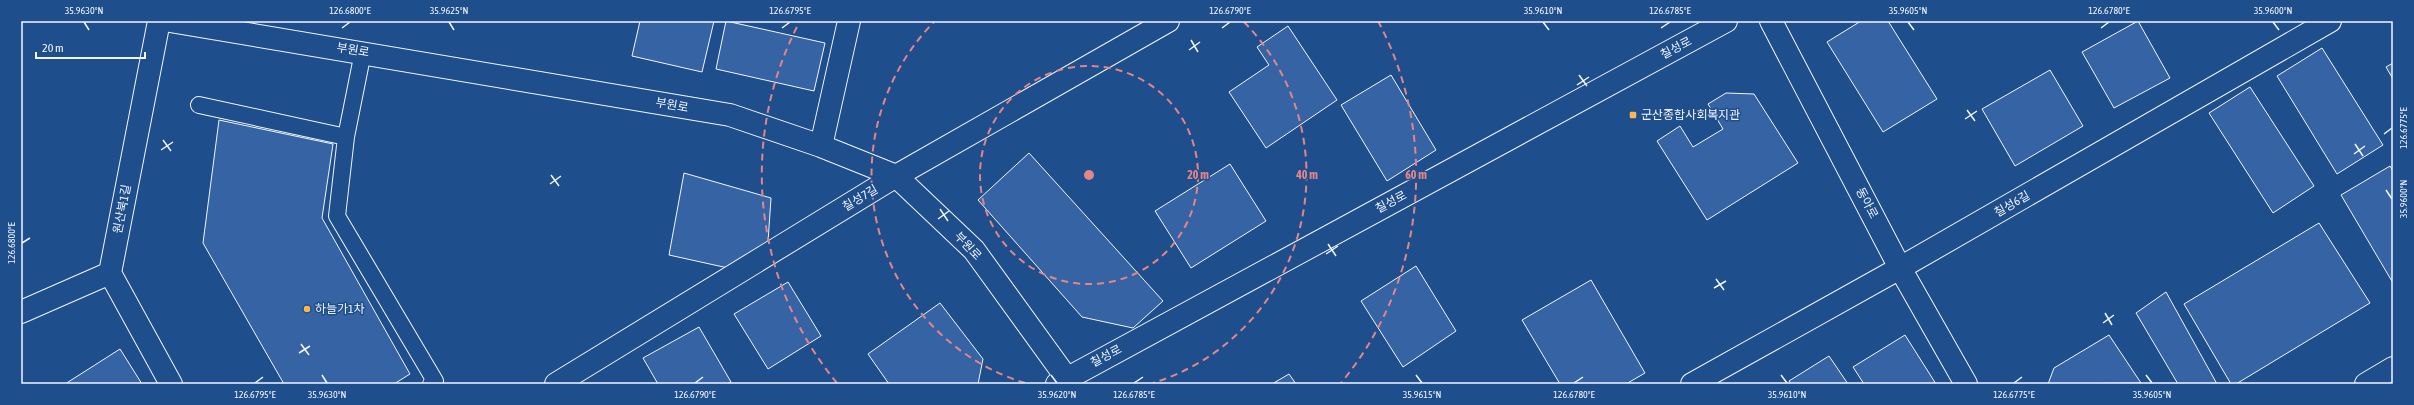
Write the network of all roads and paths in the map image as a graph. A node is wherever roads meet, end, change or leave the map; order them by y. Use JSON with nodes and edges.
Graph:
{"nodes":[{"id":1,"x":159,"y":21,"type":"edge"},
{"id":2,"x":170,"y":21,"type":"edge"},
{"id":3,"x":849,"y":21,"type":"edge"},
{"id":4,"x":1168,"y":21,"type":"edge"},
{"id":5,"x":1726,"y":21,"type":"edge"},
{"id":6,"x":1771,"y":21,"type":"edge"},
{"id":7,"x":2330,"y":21,"type":"edge"},
{"id":8,"x":363,"y":52,"type":"junction"},
{"id":9,"x":199,"y":105,"type":"dead end"},
{"id":10,"x":346,"y":137,"type":"junction"},
{"id":11,"x":821,"y":146,"type":"junction"},
{"id":12,"x":896,"y":176,"type":"junction"},
{"id":13,"x":1900,"y":268,"type":"junction"},
{"id":14,"x":110,"y":273,"type":"junction"},
{"id":15,"x":21,"y":312,"type":"edge"},
{"id":16,"x":2393,"y":368,"type":"edge"},
{"id":17,"x":1065,"y":382,"type":"edge"},
{"id":18,"x":171,"y":384,"type":"edge"},
{"id":19,"x":431,"y":384,"type":"edge"},
{"id":20,"x":556,"y":384,"type":"edge"},
{"id":21,"x":1692,"y":384,"type":"edge"},
{"id":22,"x":1966,"y":384,"type":"edge"},
{"id":23,"x":2366,"y":384,"type":"edge"}],
"edges":[{"from":1,"to":14,"type":"street","name":"원산북1길"},
{"from":2,"to":8,"type":"street","name":"부원로"},
{"from":3,"to":11,"type":"street"},
{"from":4,"to":12,"type":"street","name":"칠성7길"},
{"from":5,"to":17,"type":"street","name":"칠성로"},
{"from":6,"to":13,"type":"street","name":"동아로"},
{"from":7,"to":13,"type":"street","name":"칠성6길"},
{"from":8,"to":10,"type":"lane"},
{"from":8,"to":11,"type":"street","name":"부원로"},
{"from":9,"to":10,"type":"lane"},
{"from":10,"to":19,"type":"lane"},
{"from":11,"to":12,"type":"street","name":"부원로"},
{"from":12,"to":17,"type":"street","name":"부원로"},
{"from":12,"to":20,"type":"street","name":"칠성7길"},
{"from":13,"to":21,"type":"street","name":"칠성6길"},
{"from":13,"to":22,"type":"street","name":"동아로"},
{"from":14,"to":15,"type":"street"},
{"from":14,"to":18,"type":"street"},
{"from":16,"to":23,"type":"street"}]}
